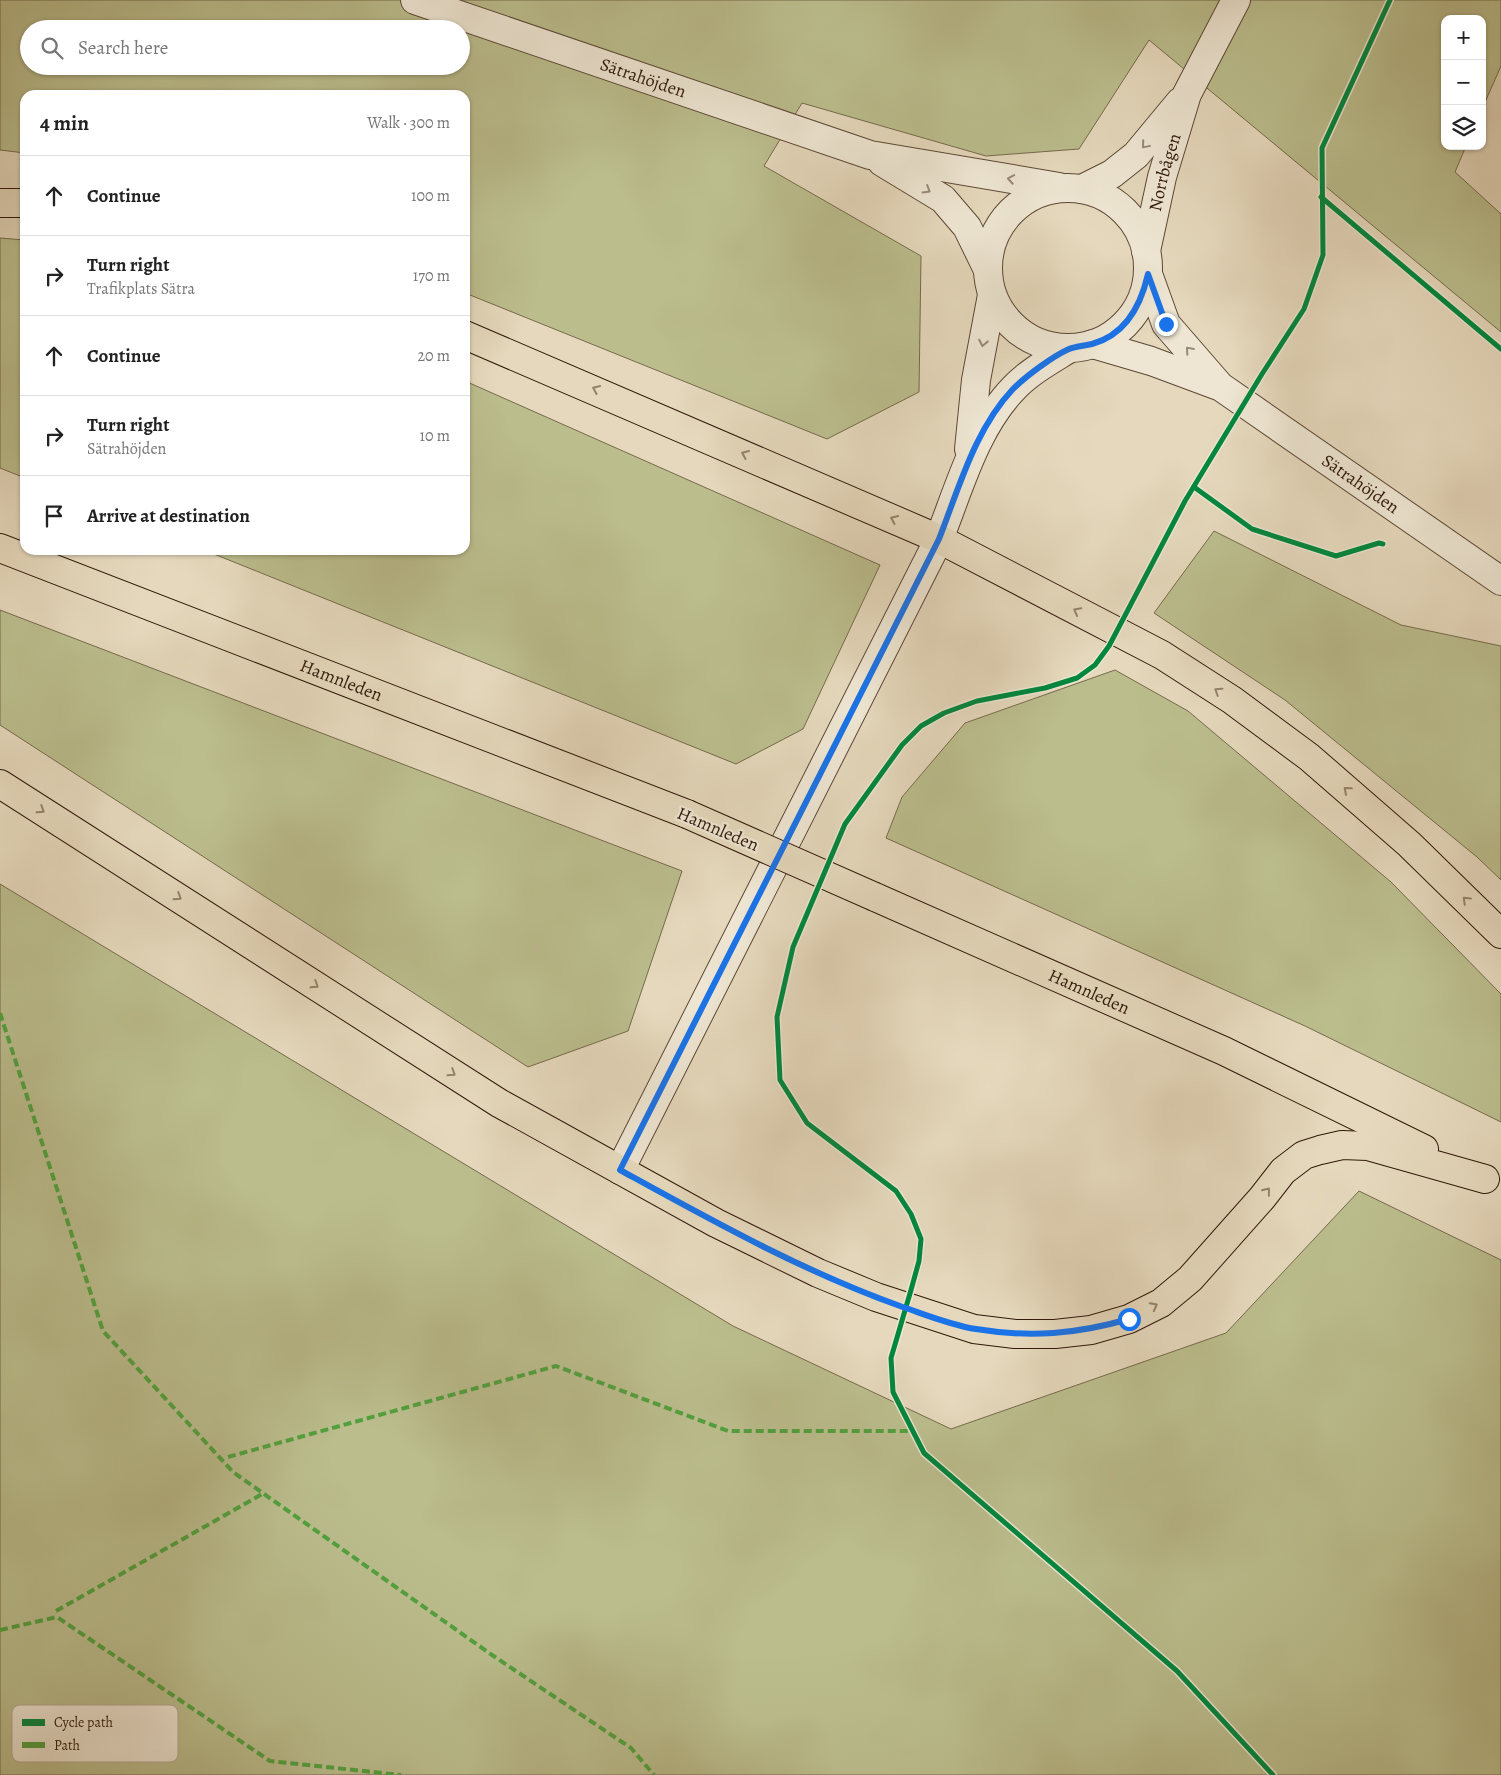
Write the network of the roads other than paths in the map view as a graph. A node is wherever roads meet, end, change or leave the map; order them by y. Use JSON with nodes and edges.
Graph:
{"nodes":[{"id":1,"x":415,"y":0,"type":"edge"},
{"id":2,"x":1236,"y":0,"type":"edge"},
{"id":3,"x":1187,"y":94,"type":"junction"},
{"id":4,"x":870,"y":155,"type":"junction"},
{"id":5,"x":1071,"y":188,"type":"junction"},
{"id":6,"x":20,"y":203,"type":"edge"},
{"id":7,"x":0,"y":204,"type":"edge"},
{"id":8,"x":1147,"y":262,"type":"junction"},
{"id":9,"x":990,"y":282,"type":"junction"},
{"id":10,"x":470,"y":336,"type":"edge"},
{"id":11,"x":1081,"y":346,"type":"junction"},
{"id":12,"x":1220,"y":387,"type":"junction"},
{"id":13,"x":967,"y":466,"type":"junction"},
{"id":14,"x":939,"y":539,"type":"junction"},
{"id":15,"x":0,"y":548,"type":"edge"},
{"id":16,"x":1501,"y":581,"type":"edge"},
{"id":17,"x":0,"y":784,"type":"edge"},
{"id":18,"x":1501,"y":934,"type":"edge"},
{"id":19,"x":620,"y":1170,"type":"junction"},
{"id":20,"x":1493,"y":1183,"type":"edge"}],
"edges":[{"from":1,"to":4,"type":"street","name":"Sätrahöjden"},
{"from":2,"to":3,"type":"street","name":"Norrbågen"},
{"from":3,"to":5,"type":"street","name":"Norrbågen","one_way":true},
{"from":3,"to":8,"type":"street","name":"Norrbågen"},
{"from":5,"to":4,"type":"street","name":"Sätrahöjden","one_way":true},
{"from":4,"to":9,"type":"street","name":"Sätrahöjden","one_way":true},
{"from":5,"to":8,"type":"street"},
{"from":5,"to":9,"type":"street"},
{"from":6,"to":7,"type":"main road"},
{"from":8,"to":11,"type":"street"},
{"from":12,"to":8,"type":"street","name":"Sätrahöjden","one_way":true},
{"from":9,"to":11,"type":"street"},
{"from":9,"to":13,"type":"street","one_way":true},
{"from":14,"to":10,"type":"main road","one_way":true},
{"from":11,"to":12,"type":"street","name":"Sätrahöjden"},
{"from":11,"to":13,"type":"street"},
{"from":12,"to":16,"type":"street","name":"Sätrahöjden"},
{"from":13,"to":14,"type":"street"},
{"from":18,"to":14,"type":"main road","one_way":true},
{"from":14,"to":19,"type":"street"},
{"from":15,"to":20,"type":"main road","name":"Hamnleden","bridge":true},
{"from":17,"to":19,"type":"main road","one_way":true},
{"from":19,"to":20,"type":"main road","one_way":true}]}
